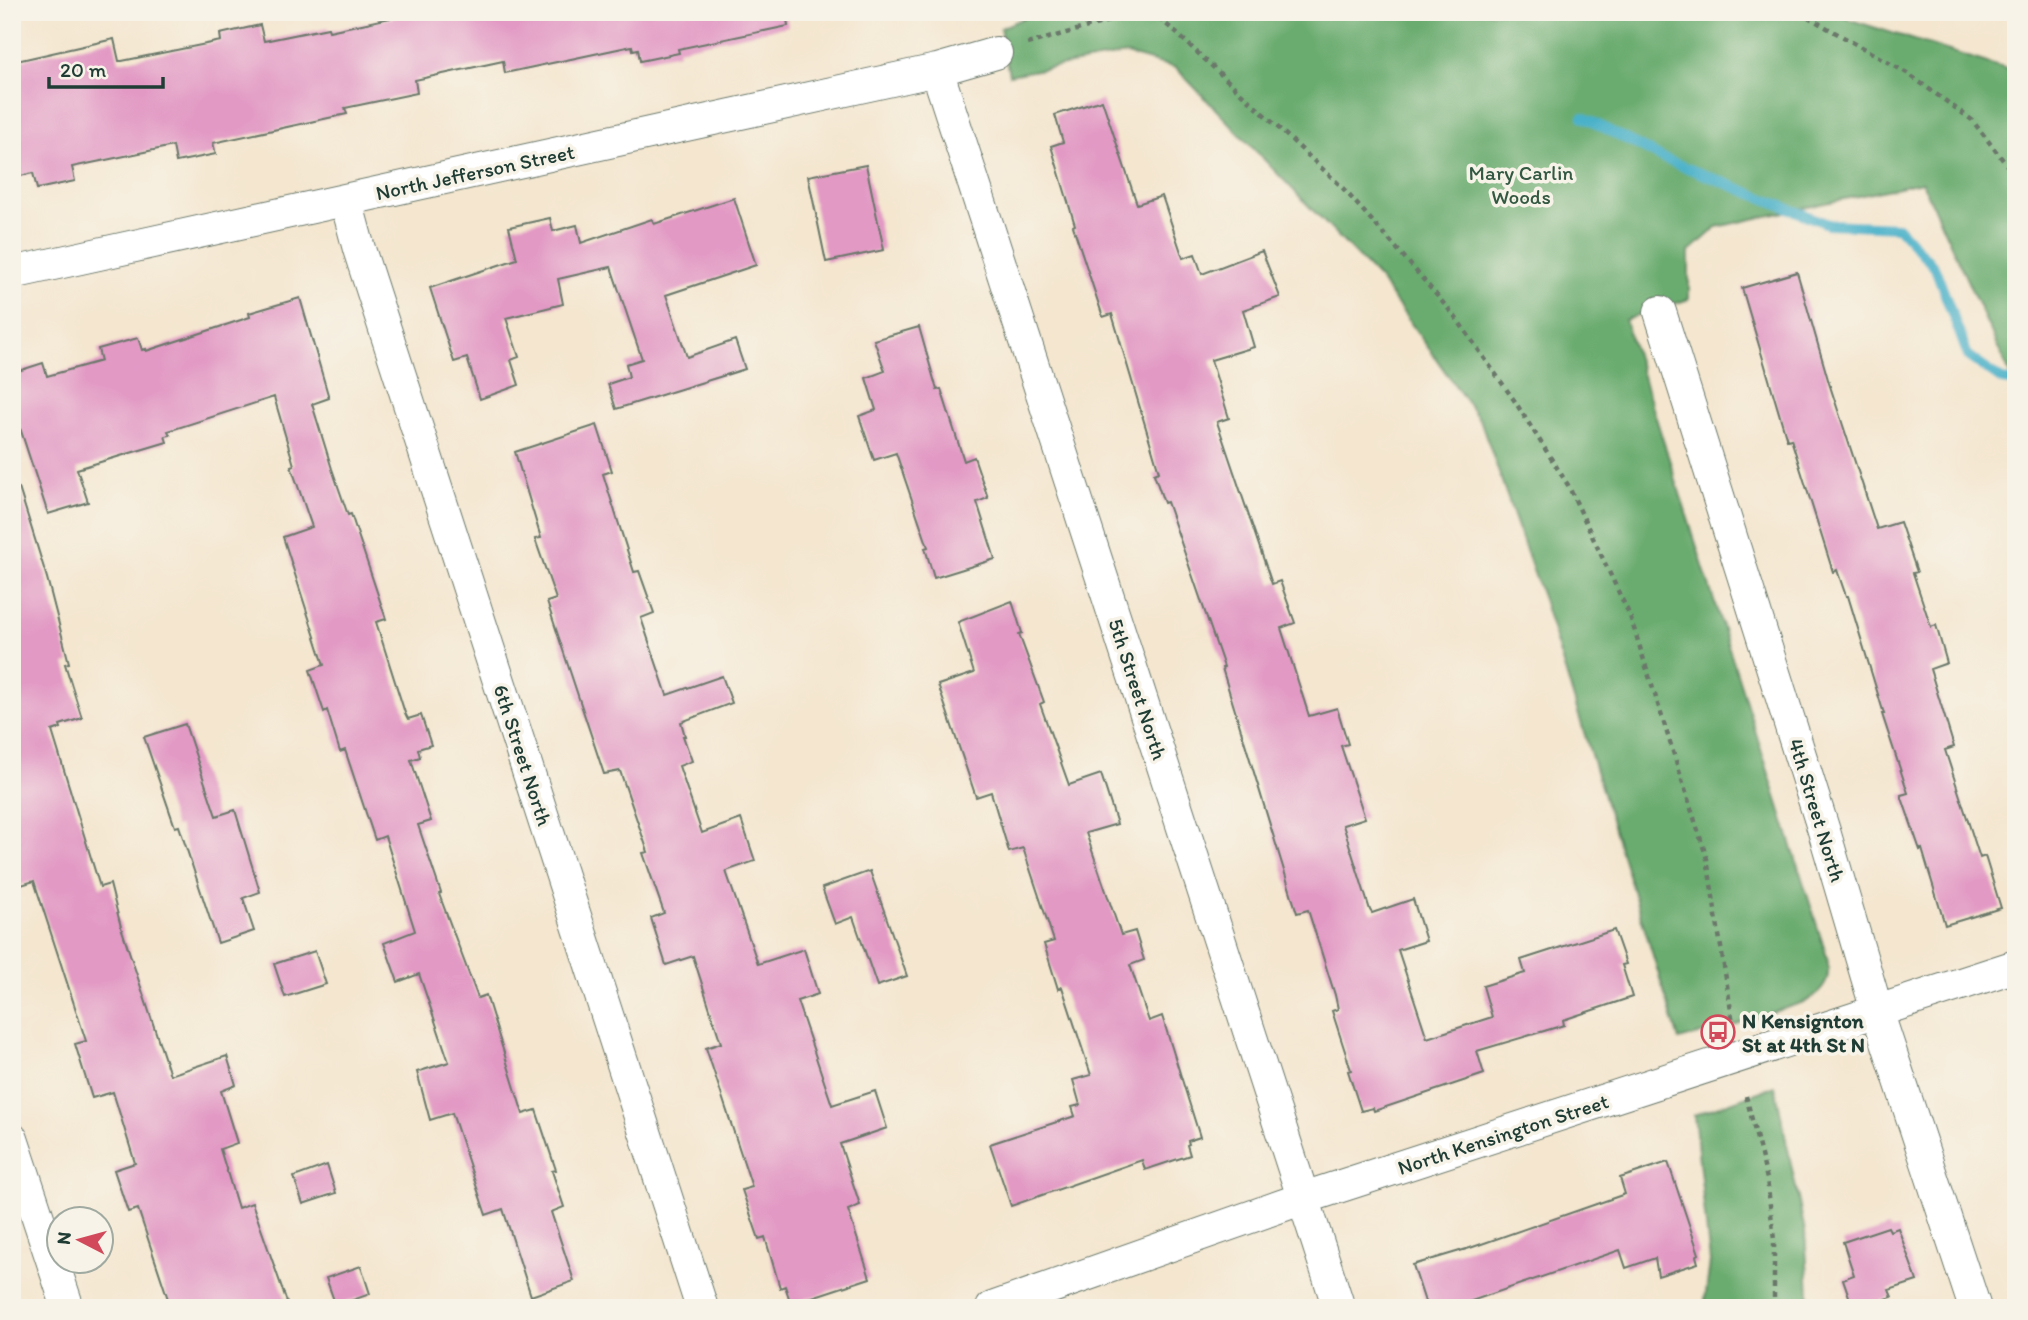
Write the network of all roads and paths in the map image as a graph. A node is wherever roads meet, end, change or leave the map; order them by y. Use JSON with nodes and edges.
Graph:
{"nodes":[{"id":1,"x":1141,"y":12,"type":"edge"},
{"id":2,"x":1151,"y":12,"type":"edge"},
{"id":3,"x":1799,"y":12,"type":"edge"},
{"id":4,"x":996,"y":53,"type":"joint"},
{"id":5,"x":937,"y":70,"type":"junction"},
{"id":6,"x":2016,"y":177,"type":"edge"},
{"id":7,"x":346,"y":201,"type":"junction"},
{"id":8,"x":12,"y":273,"type":"edge"},
{"id":9,"x":1660,"y":312,"type":"dead end"},
{"id":10,"x":2016,"y":966,"type":"edge"},
{"id":11,"x":1877,"y":1011,"type":"junction"},
{"id":12,"x":1734,"y":1026,"type":"dead end"},
{"id":13,"x":1746,"y":1096,"type":"dead end"},
{"id":14,"x":12,"y":1139,"type":"edge"},
{"id":15,"x":1304,"y":1198,"type":"junction"},
{"id":16,"x":68,"y":1308,"type":"edge"},
{"id":17,"x":702,"y":1308,"type":"edge"},
{"id":18,"x":992,"y":1308,"type":"edge"},
{"id":19,"x":1339,"y":1308,"type":"edge"},
{"id":20,"x":1774,"y":1308,"type":"edge"},
{"id":21,"x":1975,"y":1308,"type":"edge"}],
"edges":[{"from":1,"to":4,"type":"path"},
{"from":2,"to":12,"type":"path"},
{"from":3,"to":6,"type":"path"},
{"from":4,"to":5,"type":"street","name":"North Jefferson Street"},
{"from":5,"to":7,"type":"street","name":"North Jefferson Street"},
{"from":5,"to":15,"type":"street","name":"5th Street North"},
{"from":7,"to":8,"type":"street","name":"North Jefferson Street"},
{"from":7,"to":17,"type":"street","name":"6th Street North"},
{"from":9,"to":11,"type":"street","name":"4th Street North"},
{"from":10,"to":11,"type":"street","name":"North Kensington Street"},
{"from":11,"to":15,"type":"street","name":"North Kensington Street"},
{"from":11,"to":21,"type":"street","name":"4th Street North"},
{"from":13,"to":20,"type":"path"},
{"from":14,"to":16,"type":"street"},
{"from":15,"to":18,"type":"street","name":"North Kensington Street"},
{"from":15,"to":19,"type":"street","name":"5th Street North"}]}
